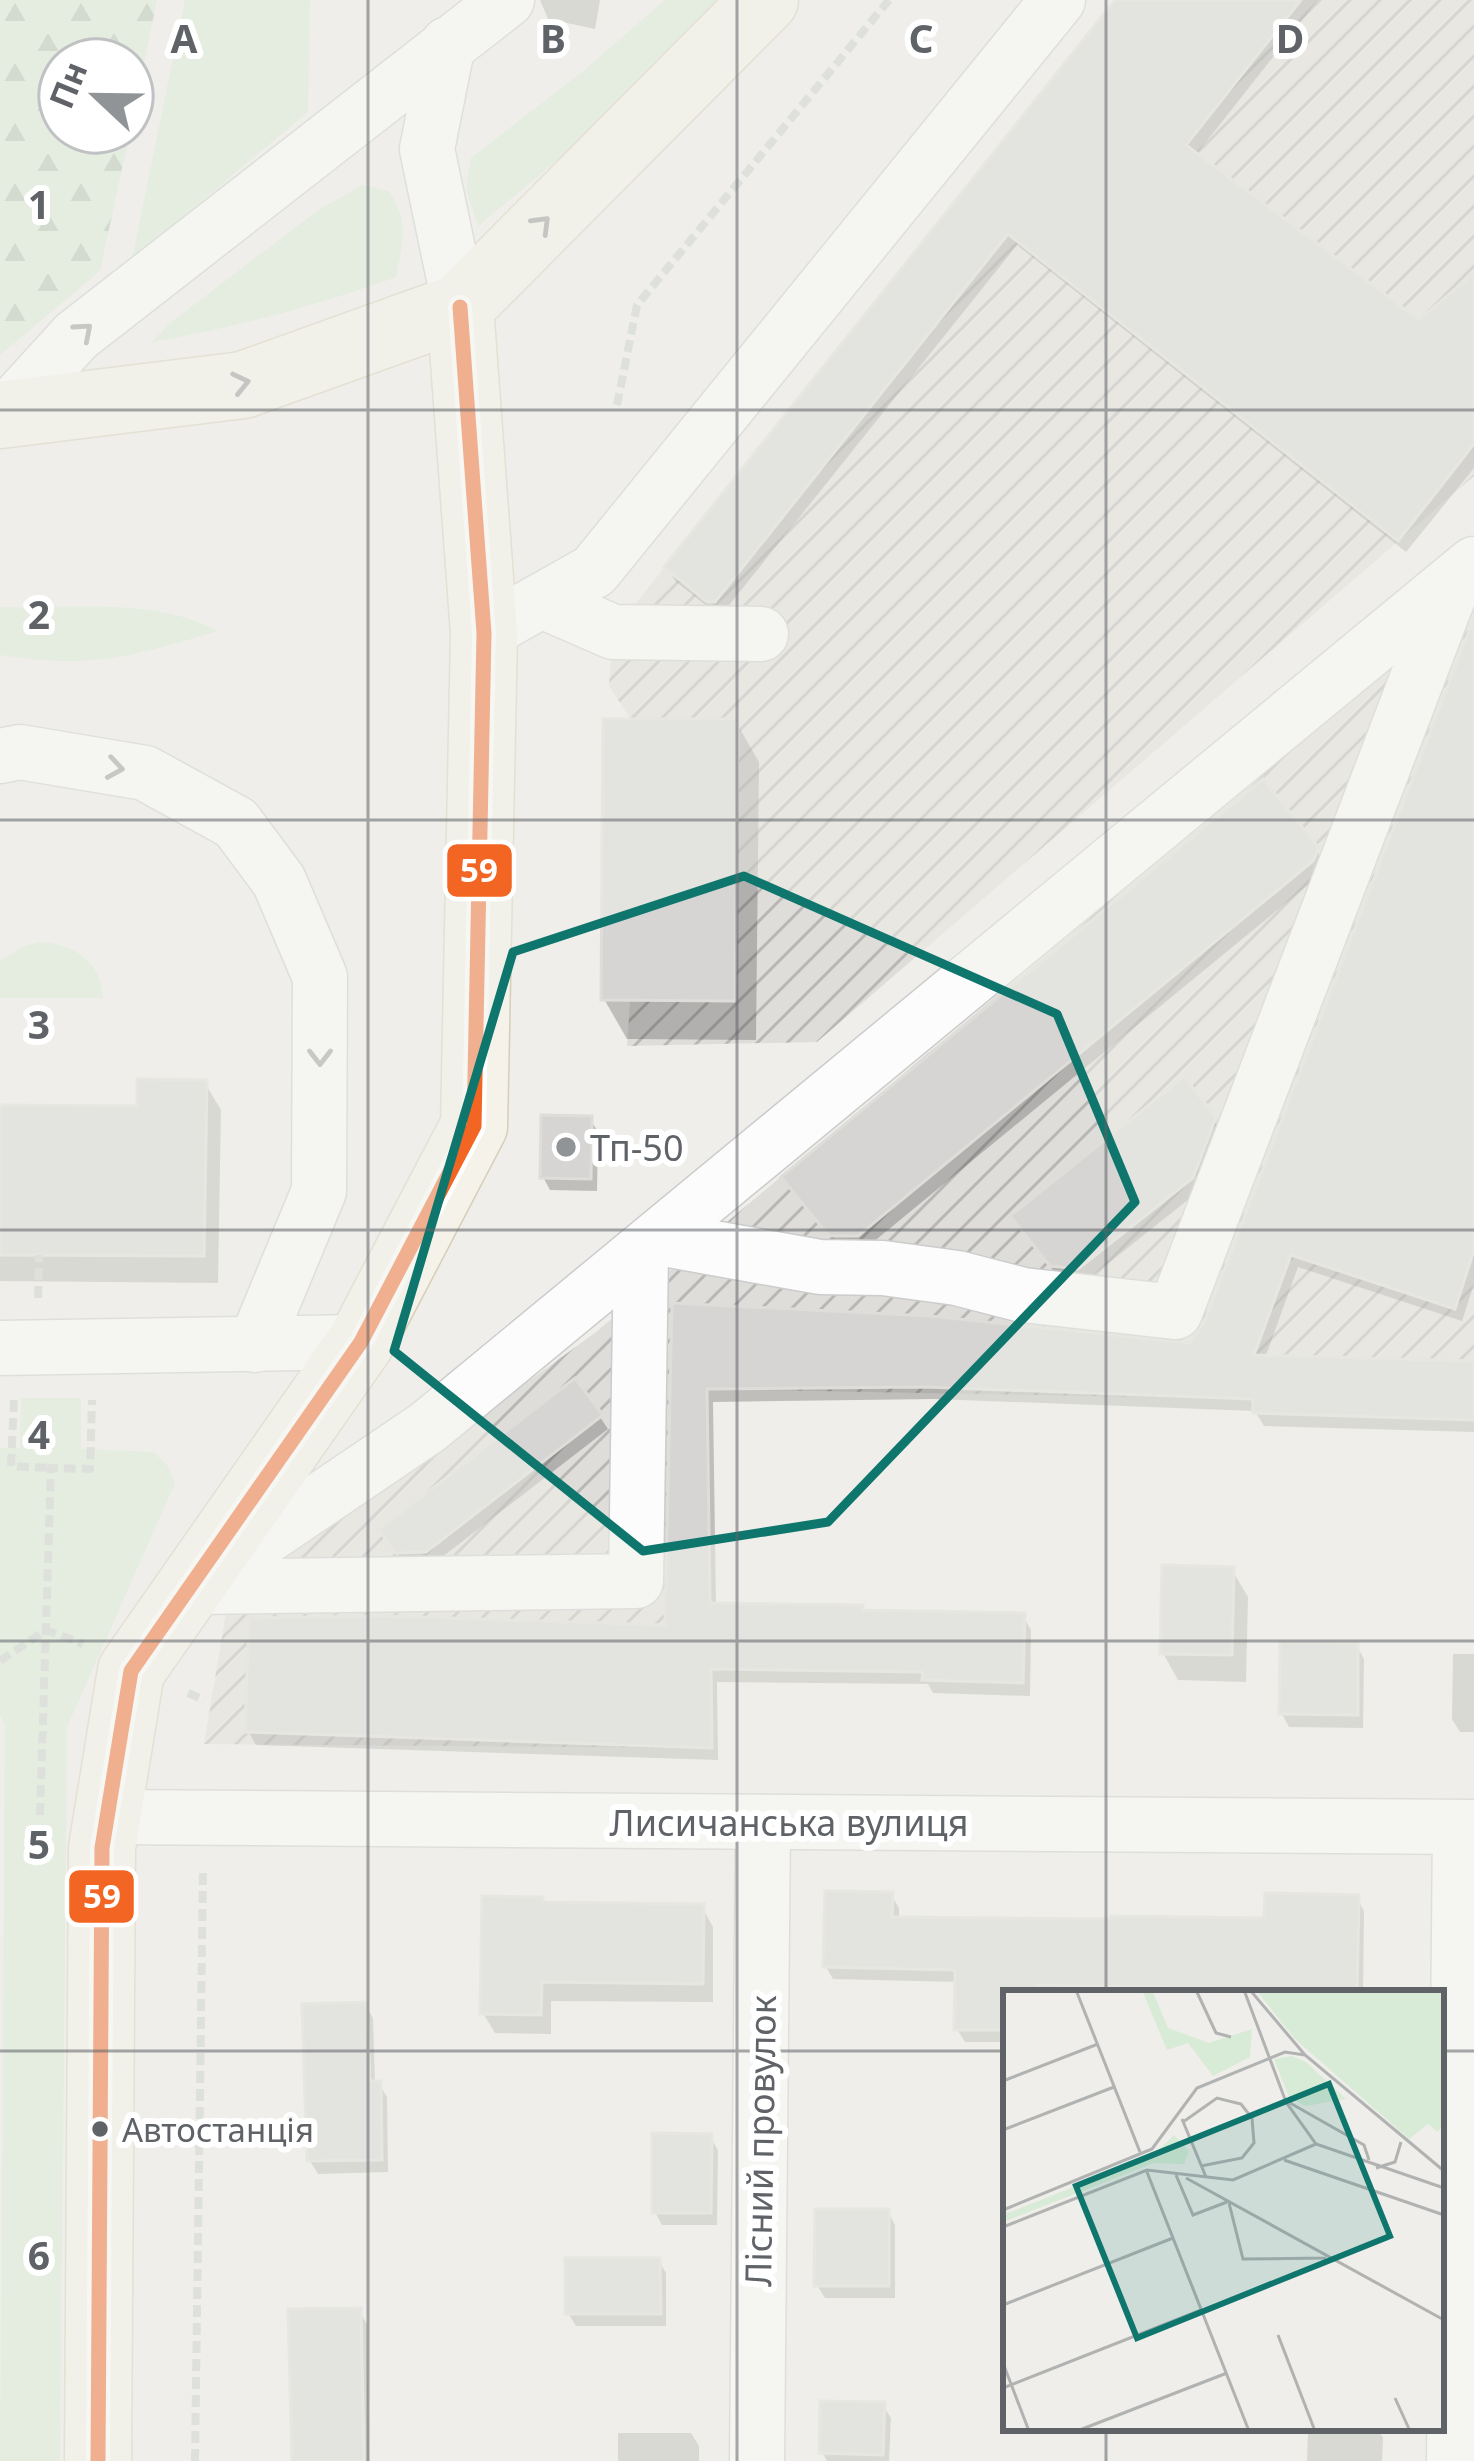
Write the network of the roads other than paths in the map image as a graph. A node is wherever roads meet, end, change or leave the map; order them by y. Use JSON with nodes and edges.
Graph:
{"nodes":[{"id":1,"x":507,"y":0,"type":"edge"},
{"id":2,"x":765,"y":0,"type":"edge"},
{"id":3,"x":1058,"y":0,"type":"edge"},
{"id":4,"x":448,"y":44,"type":"junction"},
{"id":5,"x":460,"y":307,"type":"junction"},
{"id":6,"x":2,"y":415,"type":"edge"},
{"id":7,"x":1464,"y":572,"type":"edge"},
{"id":8,"x":542,"y":601,"type":"junction"},
{"id":9,"x":484,"y":633,"type":"junction"},
{"id":10,"x":761,"y":634,"type":"dead end"},
{"id":11,"x":0,"y":756,"type":"edge"},
{"id":12,"x":650,"y":1245,"type":"junction"},
{"id":13,"x":361,"y":1342,"type":"junction"},
{"id":14,"x":255,"y":1345,"type":"junction"},
{"id":15,"x":7,"y":1365,"type":"edge"},
{"id":16,"x":192,"y":1587,"type":"junction"},
{"id":17,"x":105,"y":1817,"type":"junction"},
{"id":18,"x":763,"y":1822,"type":"junction"},
{"id":19,"x":1467,"y":1827,"type":"edge"},
{"id":20,"x":98,"y":2461,"type":"edge"},
{"id":21,"x":757,"y":2461,"type":"edge"},
{"id":22,"x":1454,"y":2461,"type":"edge"}],
"edges":[{"from":1,"to":4,"type":"street"},
{"from":5,"to":2,"type":"main road","one_way":true},
{"from":3,"to":8,"type":"street"},
{"from":4,"to":5,"type":"street"},
{"from":6,"to":4,"type":"street","one_way":true},
{"from":6,"to":5,"type":"main road","one_way":true},
{"from":5,"to":9,"type":"main road"},
{"from":7,"to":12,"type":"street"},
{"from":7,"to":12,"type":"street"},
{"from":8,"to":9,"type":"street"},
{"from":8,"to":10,"type":"street"},
{"from":9,"to":13,"type":"main road"},
{"from":11,"to":14,"type":"street","one_way":true},
{"from":12,"to":16,"type":"street"},
{"from":12,"to":16,"type":"street"},
{"from":13,"to":14,"type":"street"},
{"from":13,"to":16,"type":"main road"},
{"from":14,"to":15,"type":"street"},
{"from":16,"to":17,"type":"main road"},
{"from":17,"to":18,"type":"street","name":"Лисичанська вулиця"},
{"from":17,"to":20,"type":"main road"},
{"from":18,"to":19,"type":"street","name":"Лисичанська вулиця"},
{"from":18,"to":21,"type":"street","name":"Лісний провулок"},
{"from":19,"to":22,"type":"street"}]}
